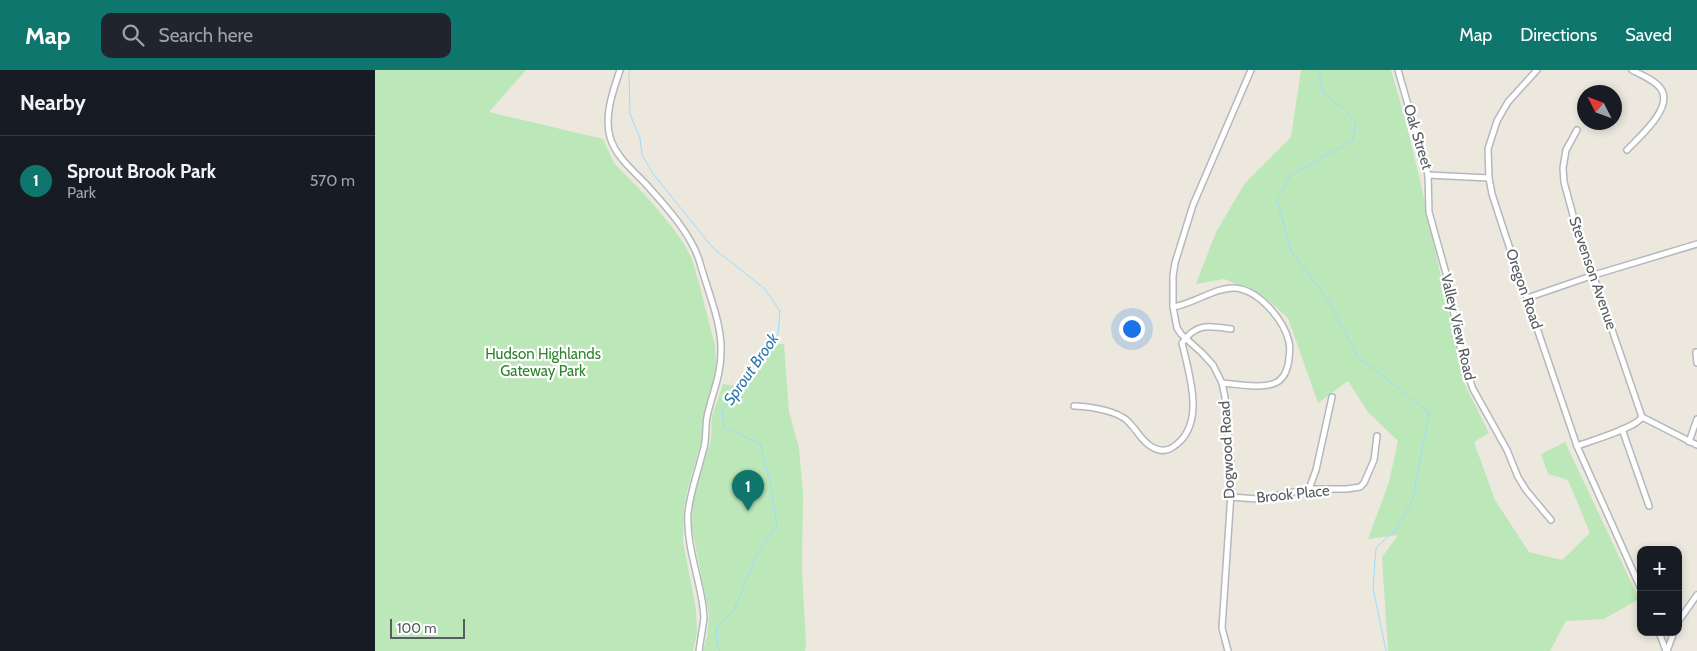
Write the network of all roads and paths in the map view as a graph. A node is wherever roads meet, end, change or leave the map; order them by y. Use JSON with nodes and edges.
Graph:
{"nodes":[{"id":1,"x":620,"y":70,"type":"edge"},
{"id":2,"x":1251,"y":70,"type":"edge"},
{"id":3,"x":1399,"y":70,"type":"edge"},
{"id":4,"x":1537,"y":70,"type":"edge"},
{"id":5,"x":1632,"y":70,"type":"edge"},
{"id":6,"x":1577,"y":130,"type":"dead end"},
{"id":7,"x":1627,"y":150,"type":"dead end"},
{"id":8,"x":1428,"y":175,"type":"junction"},
{"id":9,"x":1489,"y":178,"type":"junction"},
{"id":10,"x":1697,"y":244,"type":"edge"},
{"id":11,"x":1594,"y":275,"type":"junction"},
{"id":12,"x":1527,"y":298,"type":"junction"},
{"id":13,"x":1173,"y":307,"type":"junction"},
{"id":14,"x":1231,"y":329,"type":"dead end"},
{"id":15,"x":1186,"y":338,"type":"junction"},
{"id":16,"x":1696,"y":352,"type":"edge"},
{"id":17,"x":1697,"y":363,"type":"edge"},
{"id":18,"x":1222,"y":383,"type":"junction"},
{"id":19,"x":1332,"y":397,"type":"dead end"},
{"id":20,"x":1074,"y":406,"type":"dead end"},
{"id":21,"x":1642,"y":417,"type":"junction"},
{"id":22,"x":1697,"y":419,"type":"edge"},
{"id":23,"x":1622,"y":429,"type":"junction"},
{"id":24,"x":1377,"y":436,"type":"dead end"},
{"id":25,"x":1689,"y":442,"type":"junction"},
{"id":26,"x":1697,"y":445,"type":"edge"},
{"id":27,"x":1577,"y":446,"type":"junction"},
{"id":28,"x":1309,"y":489,"type":"junction"},
{"id":29,"x":1231,"y":496,"type":"junction"},
{"id":30,"x":1649,"y":506,"type":"dead end"},
{"id":31,"x":1551,"y":520,"type":"dead end"},
{"id":32,"x":1637,"y":579,"type":"edge"},
{"id":33,"x":1697,"y":595,"type":"edge"},
{"id":34,"x":1682,"y":618,"type":"edge"},
{"id":35,"x":1661,"y":636,"type":"edge"},
{"id":36,"x":1672,"y":636,"type":"edge"},
{"id":37,"x":699,"y":651,"type":"edge"},
{"id":38,"x":1228,"y":651,"type":"edge"},
{"id":39,"x":1666,"y":651,"type":"edge"}],
"edges":[{"from":1,"to":37,"type":"street"},
{"from":2,"to":13,"type":"street","name":"Dogwood Road"},
{"from":3,"to":8,"type":"street","name":"Oak Street"},
{"from":4,"to":9,"type":"street","name":"Oregon Road"},
{"from":5,"to":7,"type":"street"},
{"from":6,"to":11,"type":"street","name":"Stevenson Avenue"},
{"from":8,"to":9,"type":"street","name":"Oak Street"},
{"from":8,"to":31,"type":"street","name":"Valley View Road"},
{"from":9,"to":12,"type":"street","name":"Oregon Road"},
{"from":10,"to":11,"type":"street"},
{"from":11,"to":12,"type":"street"},
{"from":11,"to":21,"type":"street","name":"Stevenson Avenue"},
{"from":12,"to":27,"type":"street","name":"Oregon Road"},
{"from":13,"to":15,"type":"street","name":"Dogwood Road"},
{"from":13,"to":18,"type":"street"},
{"from":14,"to":15,"type":"street"},
{"from":15,"to":18,"type":"street","name":"Dogwood Road"},
{"from":15,"to":20,"type":"street"},
{"from":16,"to":17,"type":"street"},
{"from":18,"to":29,"type":"street","name":"Dogwood Road"},
{"from":19,"to":28,"type":"street"},
{"from":21,"to":23,"type":"street"},
{"from":21,"to":25,"type":"street"},
{"from":22,"to":25,"type":"street"},
{"from":23,"to":27,"type":"street"},
{"from":23,"to":30,"type":"street"},
{"from":24,"to":28,"type":"street","name":"Brook Place"},
{"from":25,"to":26,"type":"street"},
{"from":27,"to":32,"type":"street","name":"Oregon Road"},
{"from":28,"to":29,"type":"street","name":"Brook Place"},
{"from":29,"to":38,"type":"street","name":"Dogwood Road"},
{"from":33,"to":34,"type":"street"},
{"from":35,"to":39,"type":"street"},
{"from":36,"to":39,"type":"street"}]}
